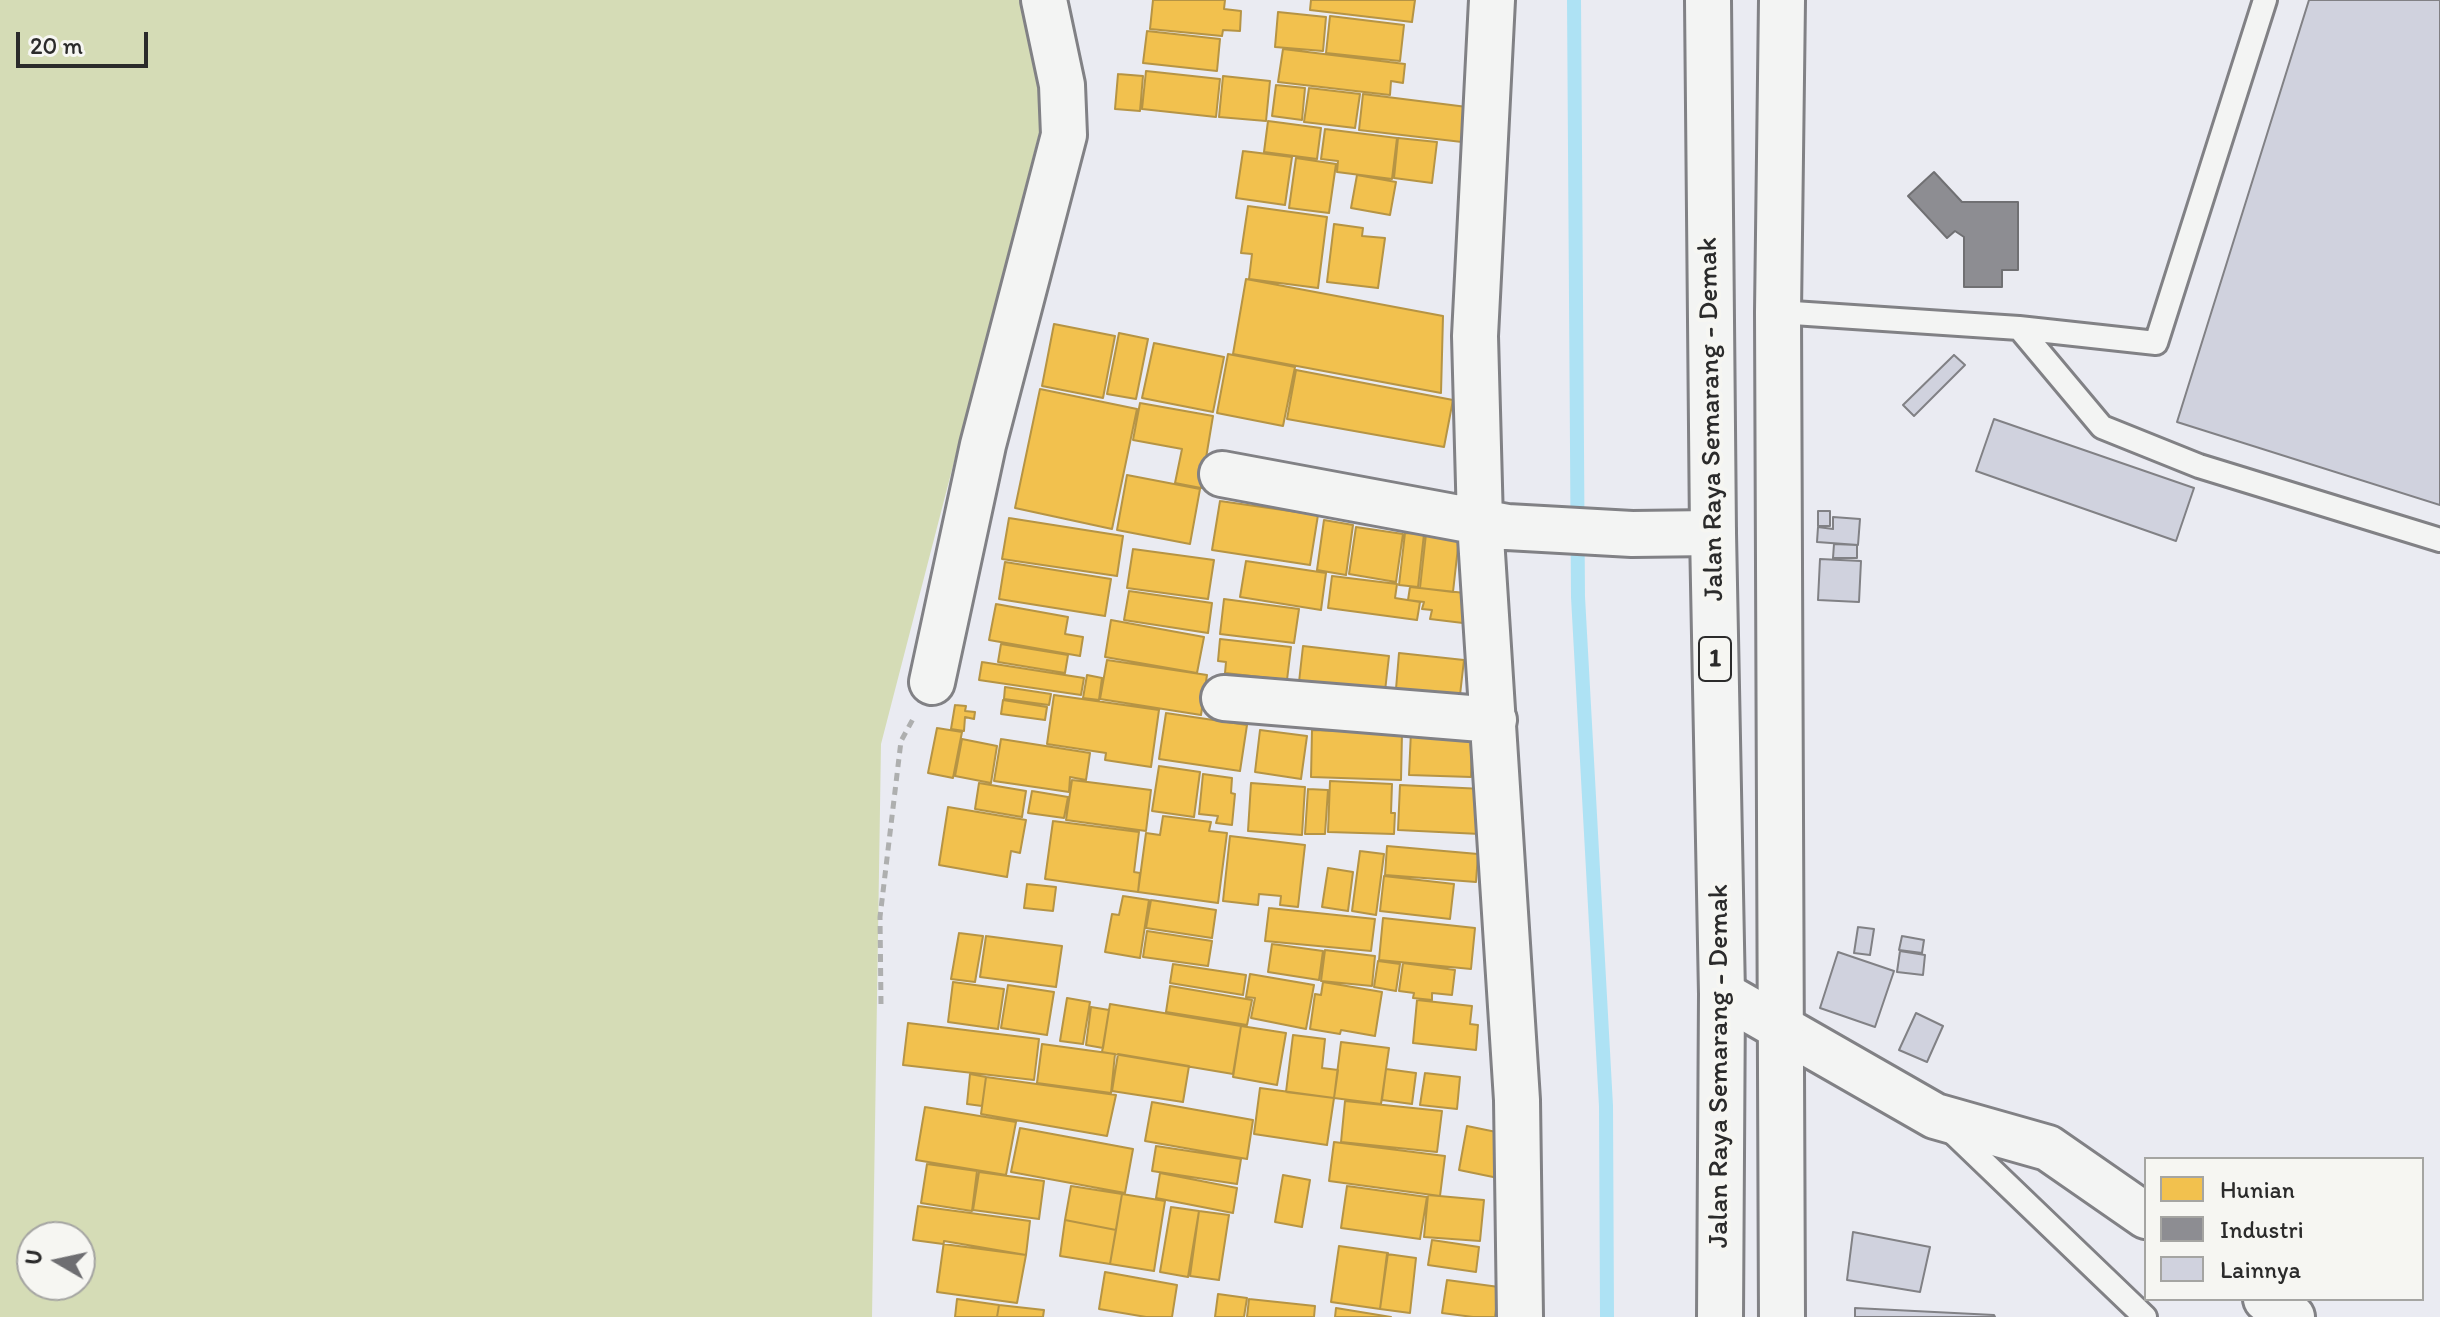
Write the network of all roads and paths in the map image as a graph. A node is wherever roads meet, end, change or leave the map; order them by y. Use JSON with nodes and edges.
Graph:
{"nodes":[{"id":1,"x":1044,"y":0,"type":"edge"},
{"id":2,"x":1492,"y":0,"type":"edge"},
{"id":3,"x":1708,"y":0,"type":"edge"},
{"id":4,"x":1782,"y":0,"type":"edge"},
{"id":5,"x":2265,"y":0,"type":"edge"},
{"id":6,"x":1778,"y":312,"type":"junction"},
{"id":7,"x":2019,"y":328,"type":"junction"},
{"id":8,"x":1222,"y":474,"type":"dead end"},
{"id":9,"x":1494,"y":525,"type":"junction"},
{"id":10,"x":1713,"y":533,"type":"junction"},
{"id":11,"x":2440,"y":540,"type":"edge"},
{"id":12,"x":932,"y":682,"type":"joint"},
{"id":13,"x":1224,"y":698,"type":"dead end"},
{"id":14,"x":1494,"y":720,"type":"junction"},
{"id":15,"x":1722,"y":994,"type":"junction"},
{"id":16,"x":881,"y":1004,"type":"dead end"},
{"id":17,"x":1782,"y":1027,"type":"junction"},
{"id":18,"x":1935,"y":1116,"type":"junction"},
{"id":19,"x":2144,"y":1215,"type":"edge"},
{"id":20,"x":2269,"y":1301,"type":"edge"},
{"id":21,"x":1520,"y":1317,"type":"edge"},
{"id":22,"x":1720,"y":1317,"type":"edge"},
{"id":23,"x":1782,"y":1317,"type":"edge"},
{"id":24,"x":2145,"y":1317,"type":"edge"},
{"id":25,"x":2292,"y":1317,"type":"edge"}],
"edges":[{"from":1,"to":12,"type":"main road"},
{"from":2,"to":9,"type":"main road"},
{"from":3,"to":10,"type":"main road","name":"Jalan Raya Semarang - Demak","number":"1"},
{"from":4,"to":6,"type":"main road"},
{"from":5,"to":7,"type":"lane"},
{"from":6,"to":7,"type":"lane"},
{"from":6,"to":17,"type":"main road"},
{"from":7,"to":11,"type":"lane"},
{"from":8,"to":9,"type":"main road"},
{"from":9,"to":10,"type":"main road"},
{"from":9,"to":14,"type":"main road"},
{"from":10,"to":15,"type":"main road","name":"Jalan Raya Semarang - Demak","number":"1"},
{"from":12,"to":16,"type":"path"},
{"from":13,"to":14,"type":"main road"},
{"from":14,"to":21,"type":"main road"},
{"from":15,"to":17,"type":"main road"},
{"from":15,"to":22,"type":"main road","name":"Jalan Raya Semarang - Demak","number":"1"},
{"from":17,"to":18,"type":"main road"},
{"from":17,"to":23,"type":"main road"},
{"from":18,"to":19,"type":"main road"},
{"from":18,"to":24,"type":"lane"},
{"from":20,"to":25,"type":"main road"}]}
